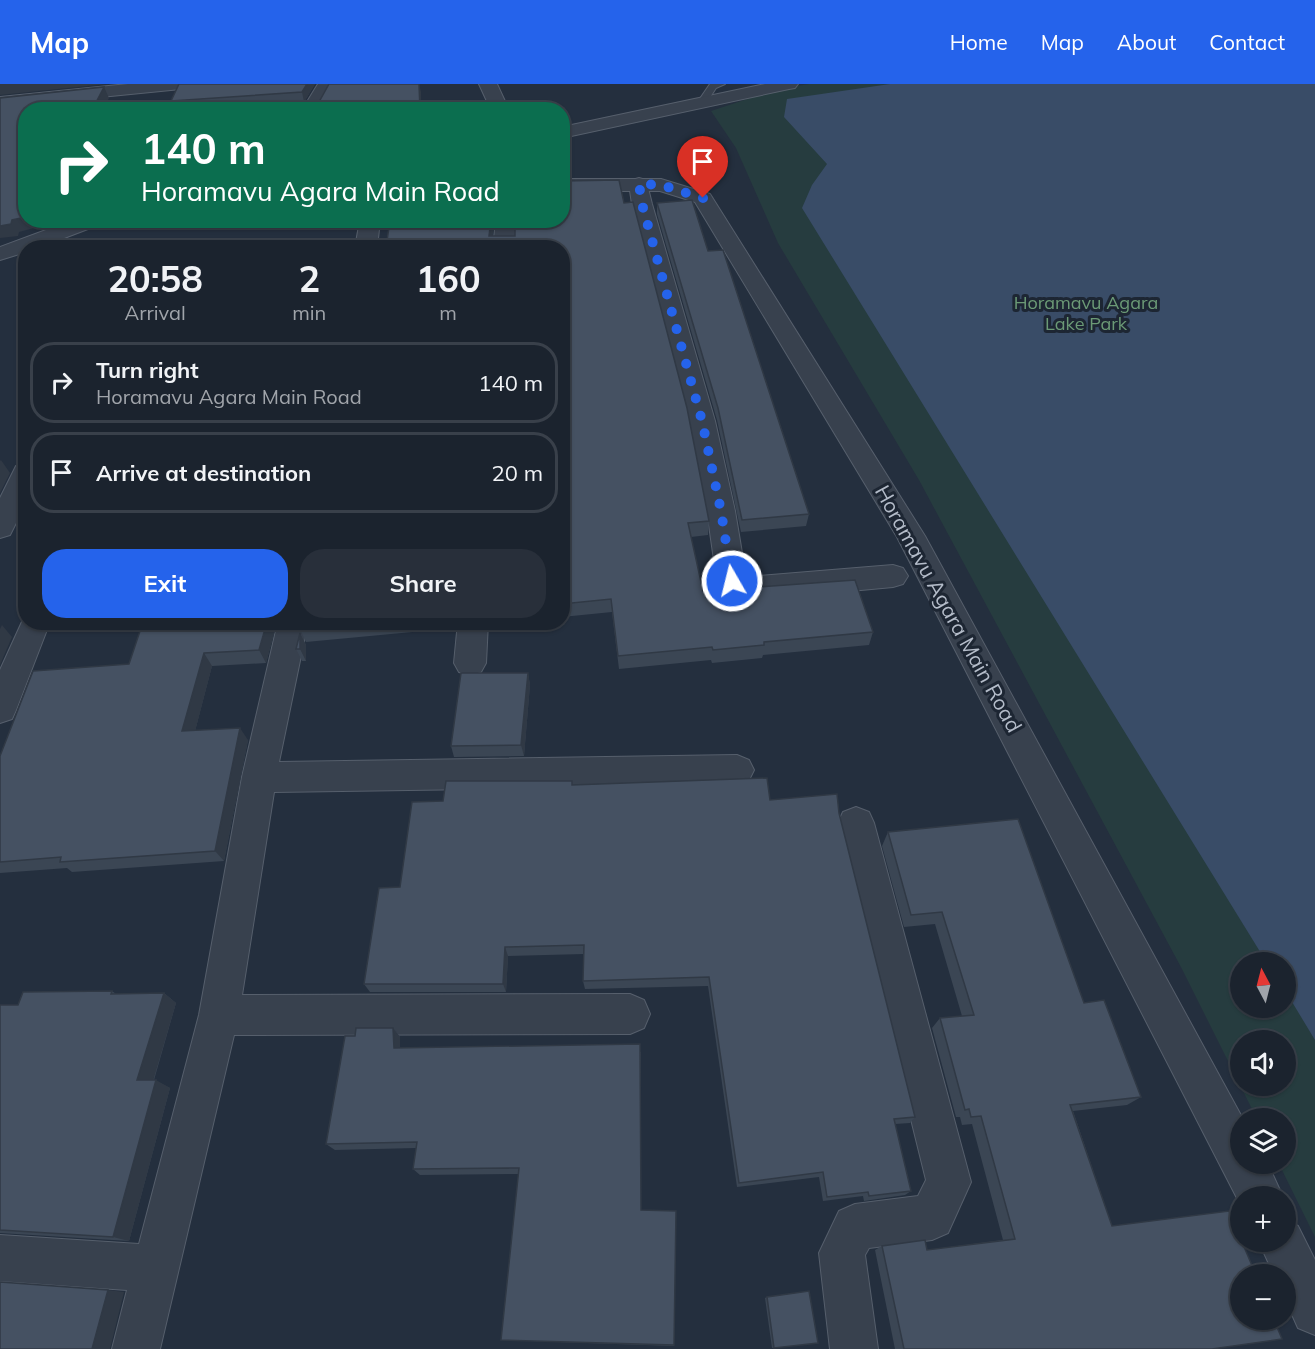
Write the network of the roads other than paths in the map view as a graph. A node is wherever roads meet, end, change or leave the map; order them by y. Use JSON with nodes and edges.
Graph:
{"nodes":[{"id":1,"x":10,"y":84,"type":"edge"},
{"id":2,"x":181,"y":84,"type":"edge"},
{"id":3,"x":327,"y":84,"type":"edge"},
{"id":4,"x":488,"y":84,"type":"edge"},
{"id":5,"x":720,"y":84,"type":"edge"},
{"id":6,"x":789,"y":84,"type":"edge"},
{"id":7,"x":174,"y":85,"type":"edge"},
{"id":8,"x":170,"y":102,"type":"edge"},
{"id":9,"x":315,"y":102,"type":"edge"},
{"id":10,"x":496,"y":102,"type":"edge"},
{"id":11,"x":702,"y":103,"type":"junction"},
{"id":12,"x":1,"y":104,"type":"edge"},
{"id":13,"x":570,"y":131,"type":"edge"},
{"id":14,"x":639,"y":184,"type":"junction"},
{"id":15,"x":570,"y":185,"type":"edge"},
{"id":16,"x":72,"y":228,"type":"edge"},
{"id":17,"x":39,"y":240,"type":"edge"},
{"id":18,"x":18,"y":247,"type":"edge"},
{"id":19,"x":0,"y":254,"type":"edge"},
{"id":20,"x":18,"y":489,"type":"edge"},
{"id":21,"x":0,"y":528,"type":"edge"},
{"id":22,"x":893,"y":576,"type":"dead end"},
{"id":23,"x":32,"y":630,"type":"edge"},
{"id":24,"x":291,"y":630,"type":"edge"},
{"id":25,"x":472,"y":630,"type":"edge"},
{"id":26,"x":470,"y":663,"type":"dead end"},
{"id":27,"x":0,"y":710,"type":"edge"},
{"id":28,"x":737,"y":770,"type":"dead end"},
{"id":29,"x":259,"y":777,"type":"junction"},
{"id":30,"x":856,"y":823,"type":"dead end"},
{"id":31,"x":630,"y":1014,"type":"dead end"},
{"id":32,"x":219,"y":1016,"type":"junction"},
{"id":33,"x":1230,"y":1138,"type":"edge"},
{"id":34,"x":1287,"y":1252,"type":"edge"},
{"id":35,"x":0,"y":1258,"type":"edge"},
{"id":36,"x":156,"y":1269,"type":"junction"},
{"id":37,"x":1315,"y":1311,"type":"edge"},
{"id":38,"x":136,"y":1349,"type":"edge"},
{"id":39,"x":854,"y":1349,"type":"edge"}],
"edges":[{"from":1,"to":12,"type":"street"},
{"from":2,"to":7,"type":"street"},
{"from":3,"to":9,"type":"street"},
{"from":4,"to":10,"type":"street"},
{"from":5,"to":11,"type":"lane"},
{"from":6,"to":11,"type":"street"},
{"from":7,"to":8,"type":"street"},
{"from":7,"to":12,"type":"street"},
{"from":11,"to":13,"type":"street"},
{"from":14,"to":15,"type":"street","name":"Horamavu Agara Main Road"},
{"from":14,"to":22,"type":"street"},
{"from":14,"to":33,"type":"street","name":"Horamavu Agara Main Road"},
{"from":16,"to":17,"type":"street"},
{"from":18,"to":19,"type":"street"},
{"from":20,"to":21,"type":"street"},
{"from":23,"to":27,"type":"street"},
{"from":24,"to":29,"type":"street"},
{"from":25,"to":26,"type":"street"},
{"from":28,"to":29,"type":"street"},
{"from":29,"to":32,"type":"street"},
{"from":30,"to":39,"type":"street"},
{"from":31,"to":32,"type":"street"},
{"from":32,"to":36,"type":"street"},
{"from":34,"to":37,"type":"street"},
{"from":35,"to":36,"type":"street"},
{"from":36,"to":38,"type":"street"}]}
